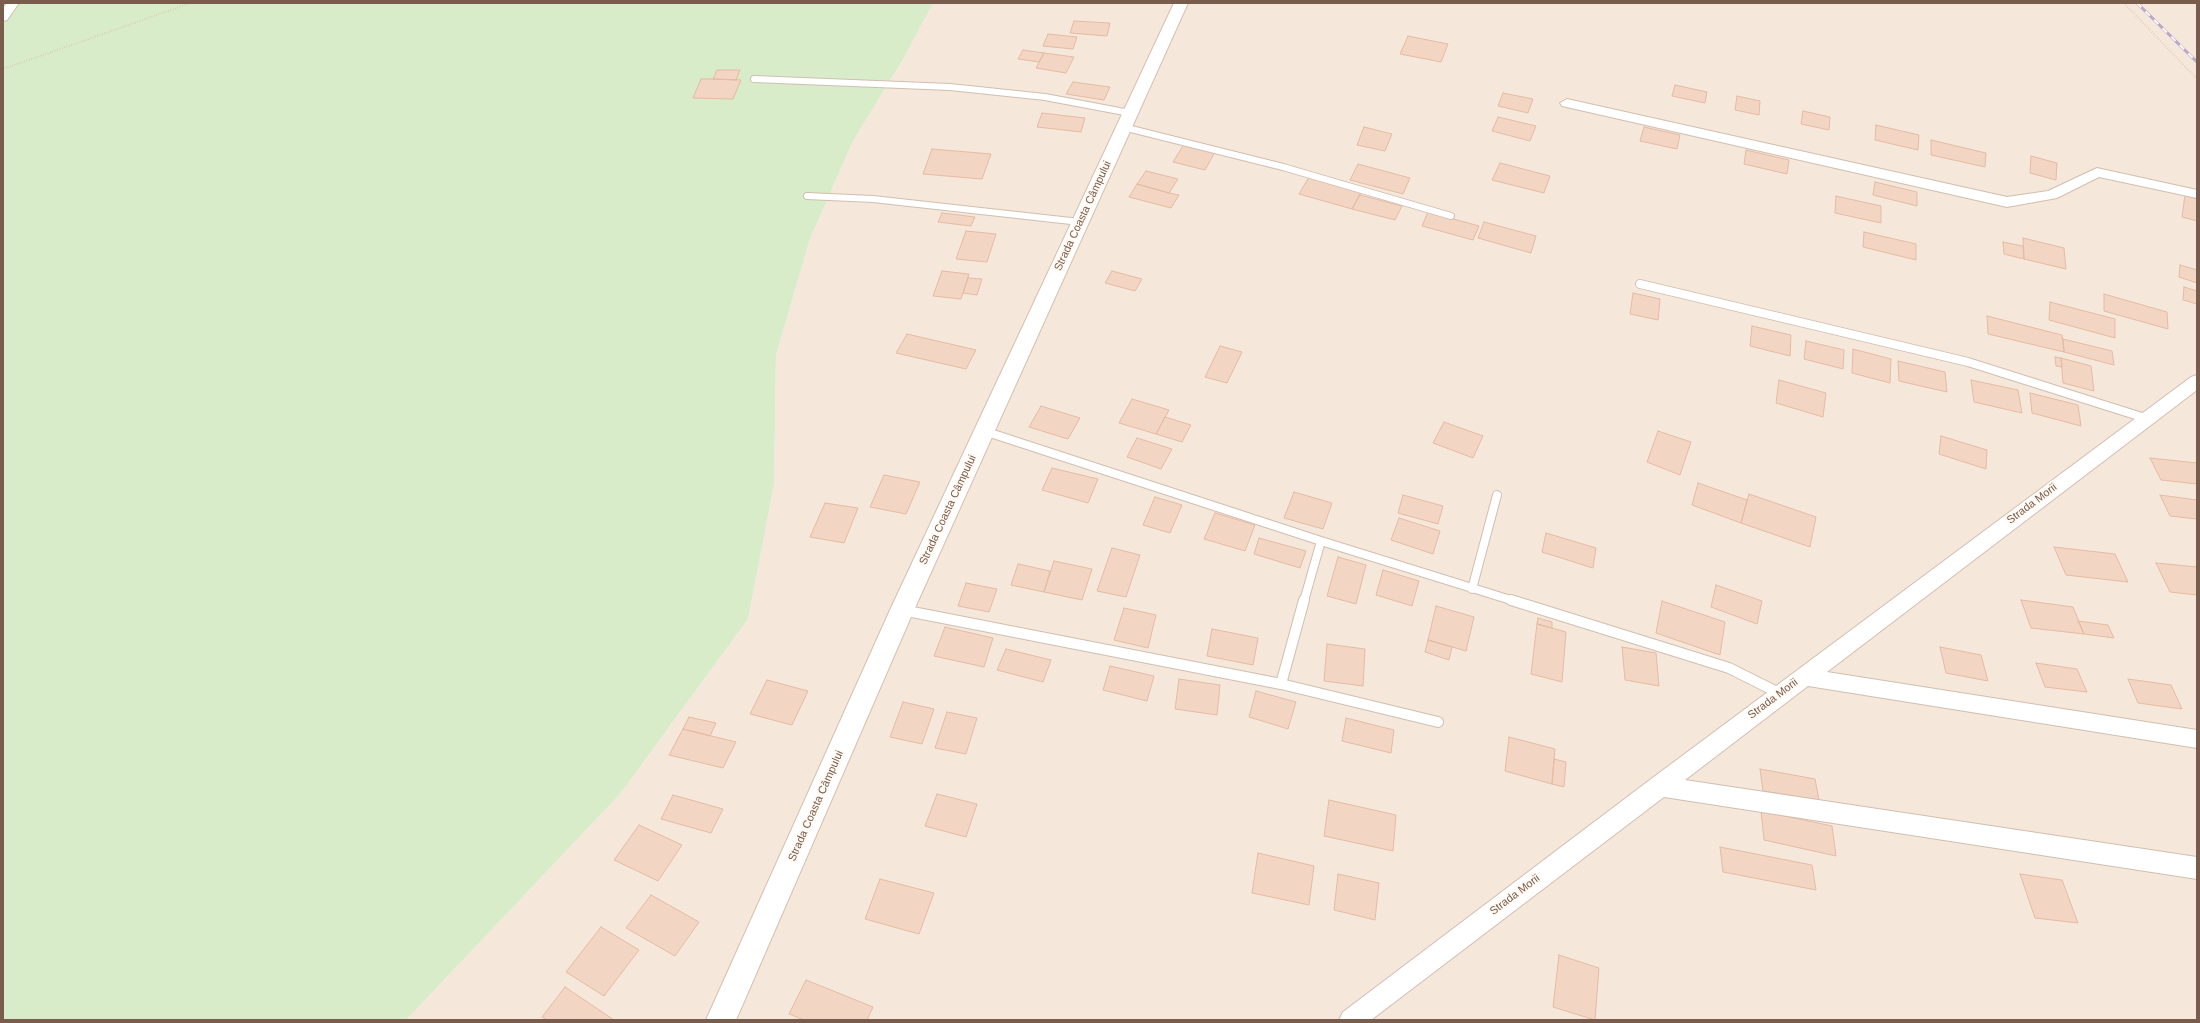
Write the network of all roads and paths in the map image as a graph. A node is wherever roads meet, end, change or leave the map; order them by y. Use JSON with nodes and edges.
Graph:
{"nodes":[{"id":1,"x":13,"y":3,"type":"edge"},
{"id":2,"x":191,"y":3,"type":"edge"},
{"id":3,"x":1181,"y":3,"type":"edge"},
{"id":4,"x":2124,"y":3,"type":"edge"},
{"id":5,"x":3,"y":17,"type":"edge"},
{"id":6,"x":3,"y":69,"type":"edge"},
{"id":7,"x":754,"y":79,"type":"dead end"},
{"id":8,"x":2197,"y":79,"type":"edge"},
{"id":9,"x":1567,"y":102,"type":"dead end"},
{"id":10,"x":1126,"y":120,"type":"junction"},
{"id":11,"x":2197,"y":194,"type":"edge"},
{"id":12,"x":806,"y":196,"type":"dead end"},
{"id":13,"x":1451,"y":216,"type":"dead end"},
{"id":14,"x":1080,"y":222,"type":"junction"},
{"id":15,"x":1640,"y":284,"type":"dead end"},
{"id":16,"x":2197,"y":381,"type":"edge"},
{"id":17,"x":2145,"y":418,"type":"junction"},
{"id":18,"x":984,"y":431,"type":"junction"},
{"id":19,"x":1497,"y":495,"type":"dead end"},
{"id":20,"x":1321,"y":542,"type":"junction"},
{"id":21,"x":1472,"y":588,"type":"junction"},
{"id":22,"x":902,"y":610,"type":"junction"},
{"id":23,"x":1803,"y":677,"type":"junction"},
{"id":24,"x":1281,"y":684,"type":"junction"},
{"id":25,"x":1781,"y":694,"type":"junction"},
{"id":26,"x":1438,"y":722,"type":"dead end"},
{"id":27,"x":2197,"y":739,"type":"edge"},
{"id":28,"x":1659,"y":786,"type":"junction"},
{"id":29,"x":2197,"y":868,"type":"edge"},
{"id":30,"x":721,"y":1020,"type":"edge"},
{"id":31,"x":1351,"y":1020,"type":"edge"}],
"edges":[{"from":1,"to":5,"type":"street"},
{"from":2,"to":6,"type":"path"},
{"from":3,"to":10,"type":"street","name":"Strada Coasta Câmpului"},
{"from":4,"to":8,"type":"path"},
{"from":7,"to":10,"type":"lane"},
{"from":9,"to":11,"type":"street"},
{"from":10,"to":13,"type":"lane"},
{"from":10,"to":14,"type":"street","name":"Strada Coasta Câmpului"},
{"from":12,"to":14,"type":"lane"},
{"from":14,"to":18,"type":"street","name":"Strada Coasta Câmpului"},
{"from":15,"to":17,"type":"lane"},
{"from":16,"to":17,"type":"street","name":"Strada Morii"},
{"from":17,"to":23,"type":"street","name":"Strada Morii"},
{"from":18,"to":20,"type":"lane"},
{"from":18,"to":22,"type":"street","name":"Strada Coasta Câmpului"},
{"from":19,"to":21,"type":"lane"},
{"from":20,"to":21,"type":"lane"},
{"from":20,"to":24,"type":"lane"},
{"from":21,"to":25,"type":"lane"},
{"from":22,"to":24,"type":"lane"},
{"from":22,"to":30,"type":"street","name":"Strada Coasta Câmpului"},
{"from":23,"to":25,"type":"street","name":"Strada Morii"},
{"from":23,"to":27,"type":"street"},
{"from":24,"to":26,"type":"lane"},
{"from":25,"to":28,"type":"street","name":"Strada Morii"},
{"from":28,"to":29,"type":"street"},
{"from":28,"to":31,"type":"street","name":"Strada Morii"}]}
